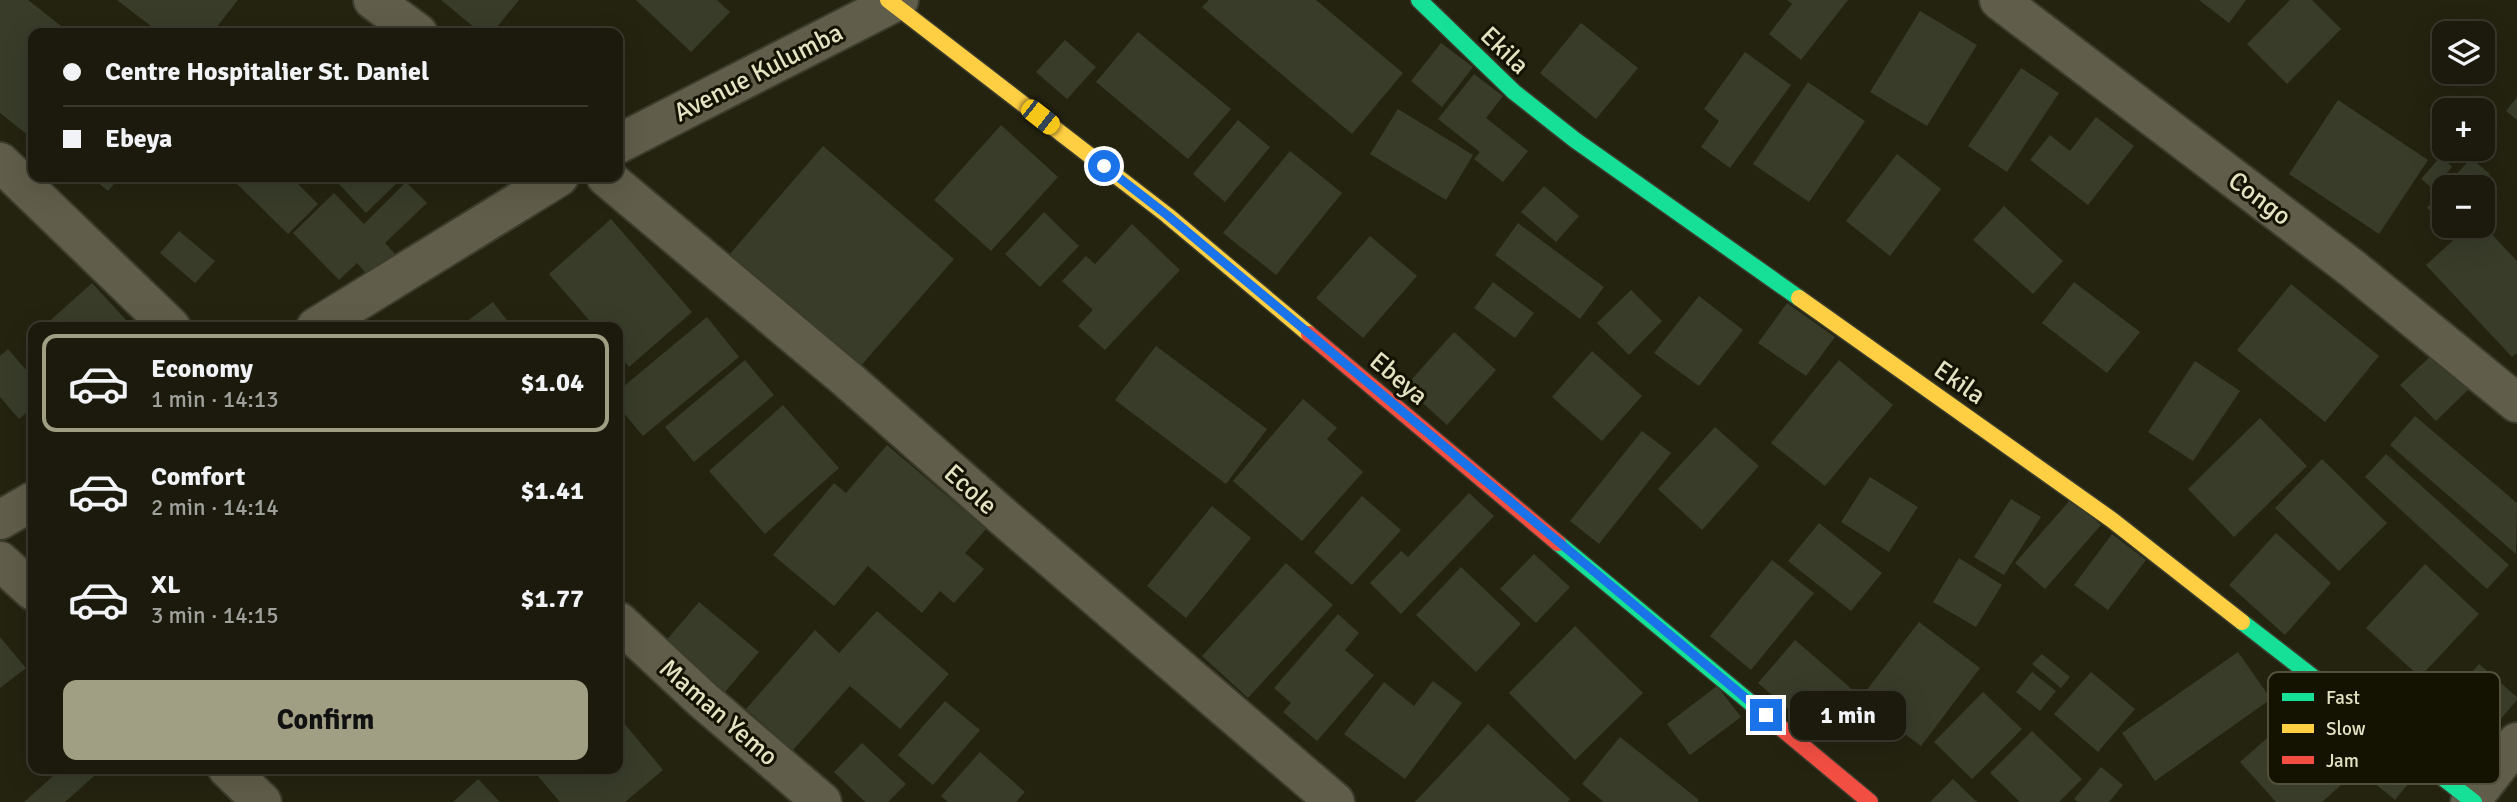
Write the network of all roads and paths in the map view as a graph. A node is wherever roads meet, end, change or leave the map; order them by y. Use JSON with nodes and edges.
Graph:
{"nodes":[{"id":1,"x":373,"y":0,"type":"edge"},
{"id":2,"x":1419,"y":0,"type":"edge"},
{"id":3,"x":1999,"y":0,"type":"edge"},
{"id":4,"x":893,"y":1,"type":"edge"},
{"id":5,"x":411,"y":28,"type":"edge"},
{"id":6,"x":623,"y":141,"type":"edge"},
{"id":7,"x":0,"y":162,"type":"edge"},
{"id":8,"x":551,"y":182,"type":"edge"},
{"id":9,"x":612,"y":182,"type":"edge"},
{"id":10,"x":166,"y":322,"type":"edge"},
{"id":11,"x":324,"y":322,"type":"edge"},
{"id":12,"x":2517,"y":402,"type":"edge"},
{"id":13,"x":28,"y":504,"type":"edge"},
{"id":14,"x":0,"y":520,"type":"edge"},
{"id":15,"x":0,"y":561,"type":"edge"},
{"id":16,"x":28,"y":586,"type":"edge"},
{"id":17,"x":623,"y":626,"type":"edge"},
{"id":18,"x":2307,"y":672,"type":"edge"},
{"id":19,"x":2517,"y":742,"type":"edge"},
{"id":20,"x":2500,"y":764,"type":"edge"},
{"id":21,"x":233,"y":774,"type":"edge"},
{"id":22,"x":2450,"y":784,"type":"edge"},
{"id":23,"x":2485,"y":784,"type":"edge"},
{"id":24,"x":2472,"y":801,"type":"edge"},
{"id":25,"x":262,"y":802,"type":"edge"},
{"id":26,"x":822,"y":802,"type":"edge"},
{"id":27,"x":1335,"y":802,"type":"edge"},
{"id":28,"x":1870,"y":802,"type":"edge"}],
"edges":[{"from":1,"to":5,"type":"street"},
{"from":2,"to":18,"type":"street","name":"Ekila"},
{"from":3,"to":12,"type":"street","name":"Congo"},
{"from":4,"to":6,"type":"street","name":"Avenue Kulumba"},
{"from":4,"to":28,"type":"street","name":"Ebeya"},
{"from":7,"to":10,"type":"street"},
{"from":8,"to":11,"type":"street"},
{"from":9,"to":27,"type":"street","name":"Ecole"},
{"from":13,"to":14,"type":"street"},
{"from":15,"to":16,"type":"street"},
{"from":17,"to":26,"type":"street","name":"Maman Yemo"},
{"from":19,"to":20,"type":"street"},
{"from":21,"to":25,"type":"street"},
{"from":22,"to":24,"type":"street","name":"Ekila"},
{"from":23,"to":24,"type":"street"}]}
